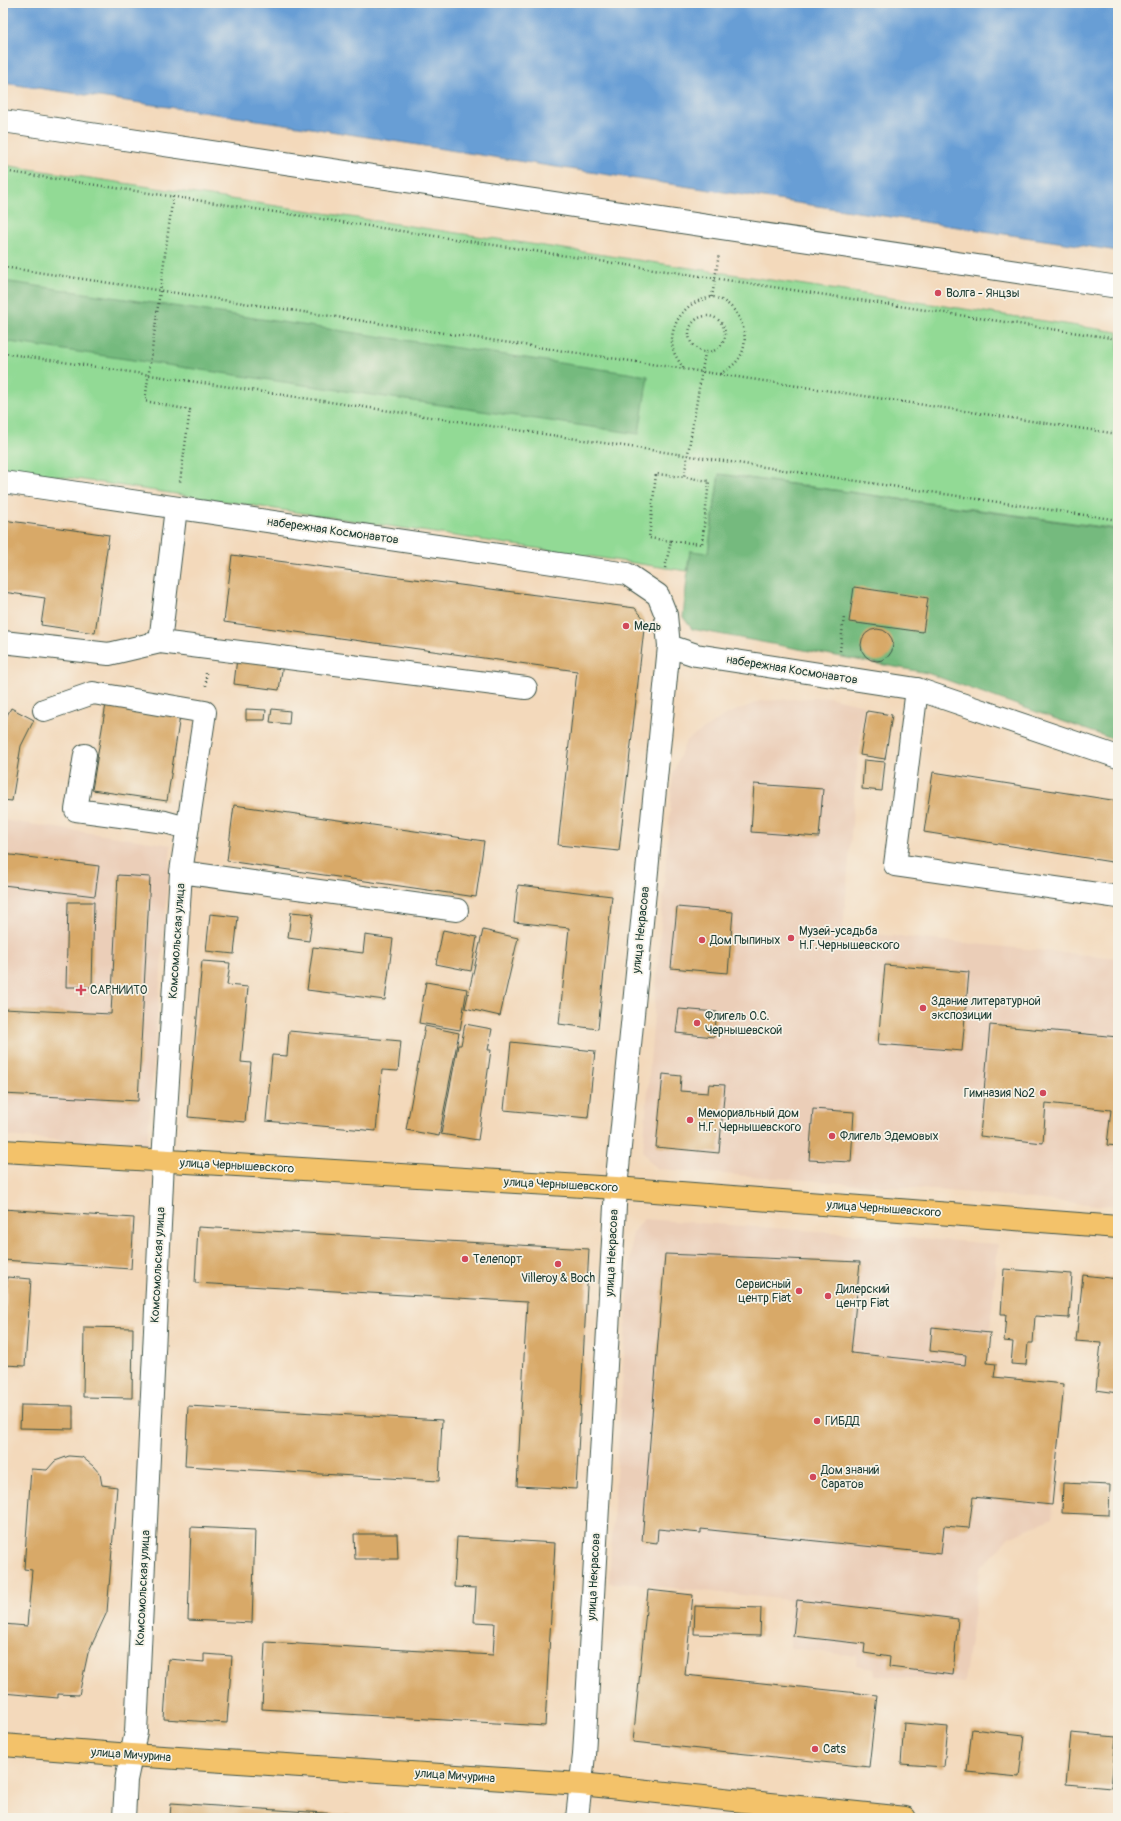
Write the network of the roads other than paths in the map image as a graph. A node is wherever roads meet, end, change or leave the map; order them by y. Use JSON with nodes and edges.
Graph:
{"nodes":[{"id":1,"x":3,"y":121,"type":"edge"},
{"id":2,"x":1118,"y":287,"type":"edge"},
{"id":3,"x":3,"y":482,"type":"edge"},
{"id":4,"x":176,"y":508,"type":"junction"},
{"id":5,"x":658,"y":595,"type":"joint"},
{"id":6,"x":3,"y":642,"type":"edge"},
{"id":7,"x":160,"y":642,"type":"junction"},
{"id":8,"x":669,"y":646,"type":"junction"},
{"id":9,"x":526,"y":688,"type":"dead end"},
{"id":10,"x":917,"y":689,"type":"junction"},
{"id":11,"x":44,"y":710,"type":"dead end"},
{"id":12,"x":85,"y":755,"type":"dead end"},
{"id":13,"x":1118,"y":757,"type":"edge"},
{"id":14,"x":187,"y":828,"type":"junction"},
{"id":15,"x":181,"y":872,"type":"junction"},
{"id":16,"x":1118,"y":897,"type":"edge"},
{"id":17,"x":457,"y":910,"type":"dead end"},
{"id":18,"x":3,"y":1151,"type":"edge"},
{"id":19,"x":163,"y":1161,"type":"junction"},
{"id":20,"x":616,"y":1188,"type":"junction"},
{"id":21,"x":1118,"y":1227,"type":"edge"},
{"id":22,"x":3,"y":1745,"type":"edge"},
{"id":23,"x":131,"y":1755,"type":"junction"},
{"id":24,"x":581,"y":1784,"type":"junction"},
{"id":25,"x":124,"y":1818,"type":"edge"},
{"id":26,"x":577,"y":1818,"type":"edge"},
{"id":27,"x":905,"y":1818,"type":"edge"}],
"edges":[{"from":1,"to":2,"type":"street"},
{"from":3,"to":4,"type":"street","name":"набережная Космонавтов"},
{"from":4,"to":5,"type":"street","name":"набережная Космонавтов"},
{"from":4,"to":7,"type":"street"},
{"from":5,"to":8,"type":"street","name":"улица Некрасова"},
{"from":6,"to":7,"type":"street"},
{"from":7,"to":9,"type":"street"},
{"from":8,"to":10,"type":"street","name":"набережная Космонавтов"},
{"from":8,"to":20,"type":"street","name":"улица Некрасова"},
{"from":10,"to":13,"type":"street","name":"набережная Космонавтов"},
{"from":10,"to":16,"type":"street"},
{"from":11,"to":14,"type":"street","name":"Комсомольская улица"},
{"from":12,"to":14,"type":"street"},
{"from":14,"to":15,"type":"street","name":"Комсомольская улица"},
{"from":15,"to":17,"type":"street"},
{"from":15,"to":19,"type":"street","name":"Комсомольская улица"},
{"from":18,"to":19,"type":"main road","name":"улица Чернышевского"},
{"from":19,"to":20,"type":"main road","name":"улица Чернышевского"},
{"from":19,"to":23,"type":"street","name":"Комсомольская улица"},
{"from":20,"to":21,"type":"main road","name":"улица Чернышевского"},
{"from":20,"to":24,"type":"street","name":"улица Некрасова"},
{"from":22,"to":23,"type":"main road","name":"улица Мичурина"},
{"from":23,"to":24,"type":"main road","name":"улица Мичурина"},
{"from":23,"to":25,"type":"street","name":"Комсомольская улица"},
{"from":24,"to":26,"type":"street","name":"улица Некрасова"},
{"from":24,"to":27,"type":"main road","name":"улица Мичурина"}]}
